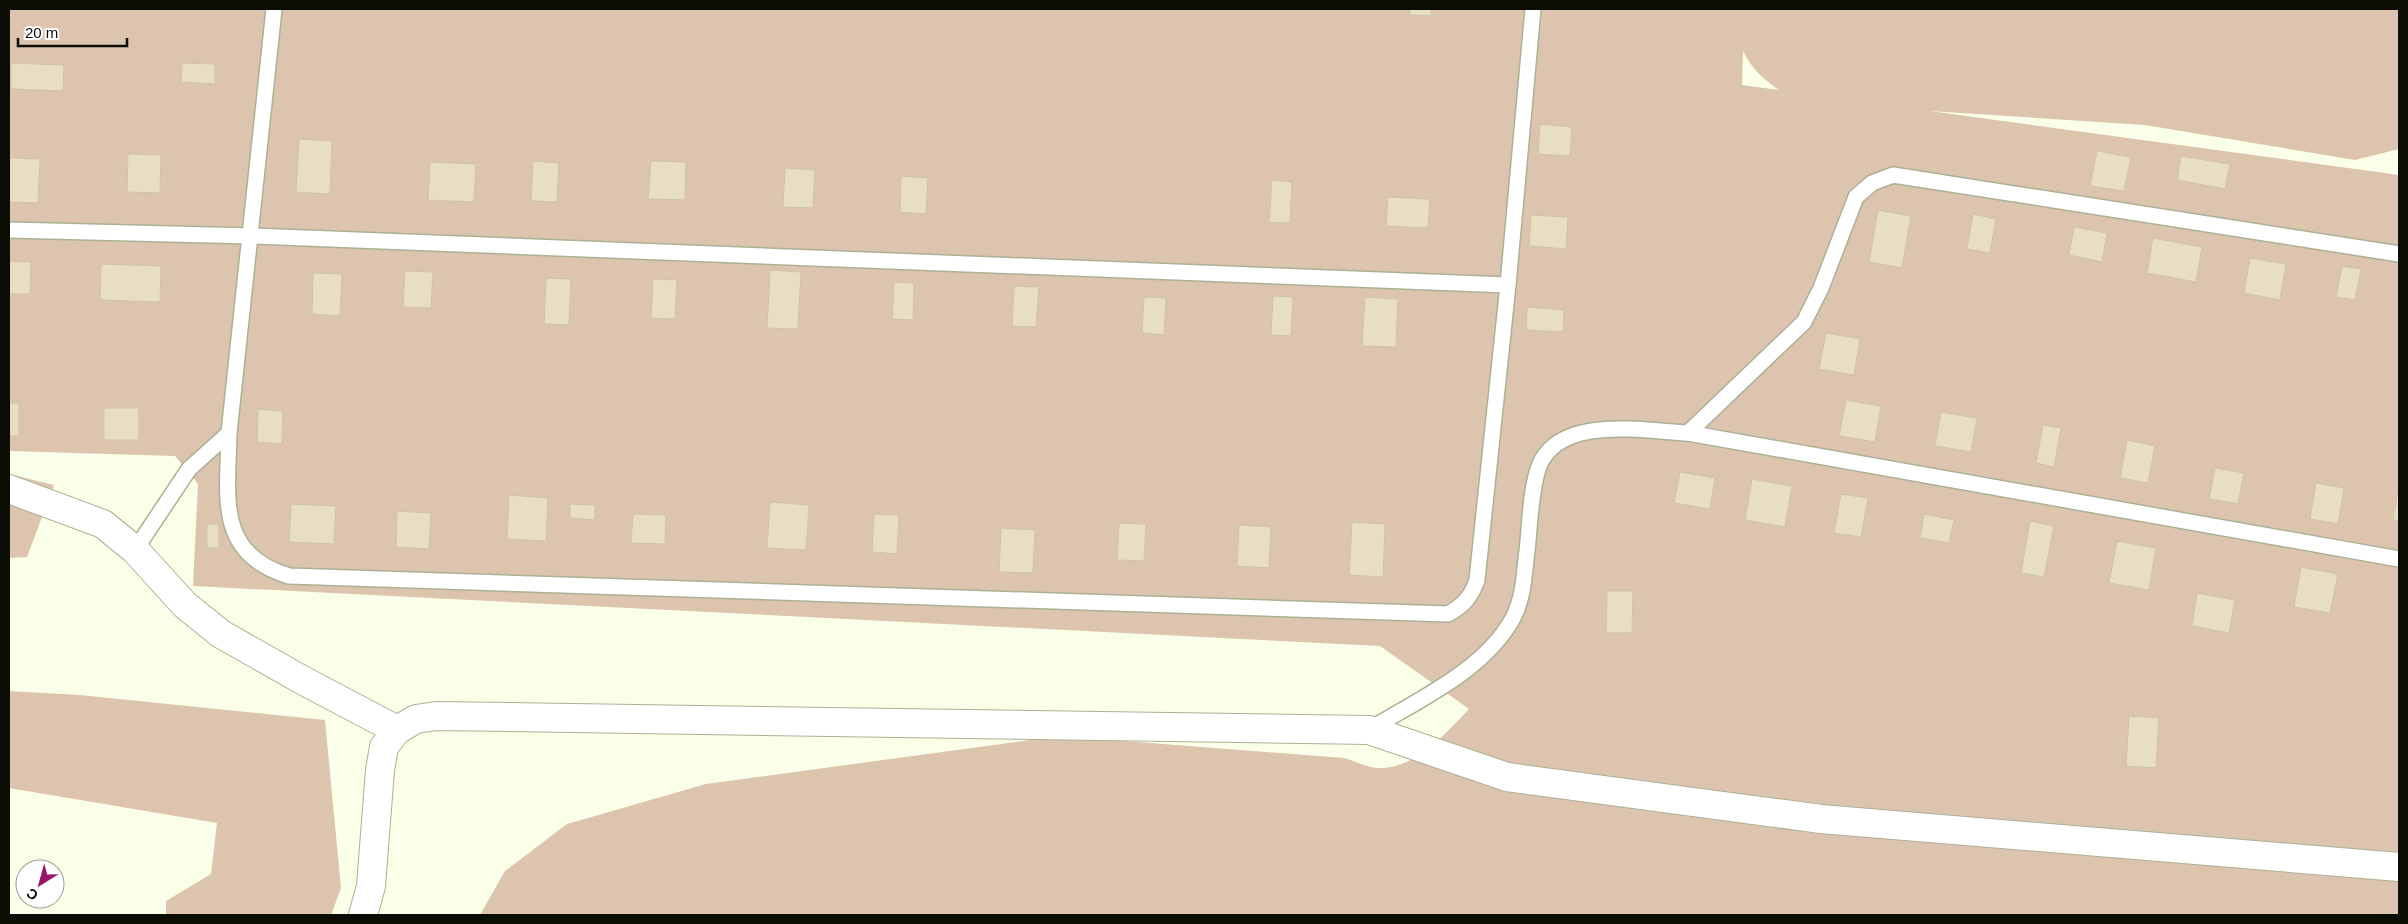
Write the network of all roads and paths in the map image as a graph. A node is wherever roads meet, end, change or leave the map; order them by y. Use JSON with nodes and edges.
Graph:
{"nodes":[{"id":1,"x":274,"y":9,"type":"edge"},
{"id":2,"x":1533,"y":9,"type":"edge"},
{"id":3,"x":9,"y":230,"type":"edge"},
{"id":4,"x":251,"y":236,"type":"junction"},
{"id":5,"x":2399,"y":254,"type":"edge"},
{"id":6,"x":1508,"y":285,"type":"junction"},
{"id":7,"x":229,"y":433,"type":"junction"},
{"id":8,"x":1688,"y":433,"type":"junction"},
{"id":9,"x":9,"y":489,"type":"edge"},
{"id":10,"x":135,"y":550,"type":"junction"},
{"id":11,"x":2399,"y":559,"type":"edge"},
{"id":12,"x":398,"y":730,"type":"junction"},
{"id":13,"x":1369,"y":730,"type":"junction"},
{"id":14,"x":2399,"y":867,"type":"edge"},
{"id":15,"x":363,"y":915,"type":"edge"}],
"edges":[{"from":1,"to":4,"type":"lane"},
{"from":2,"to":6,"type":"lane"},
{"from":3,"to":4,"type":"lane"},
{"from":4,"to":6,"type":"lane"},
{"from":4,"to":7,"type":"lane"},
{"from":5,"to":8,"type":"lane"},
{"from":6,"to":7,"type":"lane"},
{"from":7,"to":10,"type":"lane"},
{"from":8,"to":11,"type":"lane"},
{"from":8,"to":13,"type":"lane"},
{"from":9,"to":10,"type":"street"},
{"from":10,"to":12,"type":"street"},
{"from":12,"to":13,"type":"street"},
{"from":12,"to":15,"type":"street"},
{"from":13,"to":14,"type":"street"}]}
